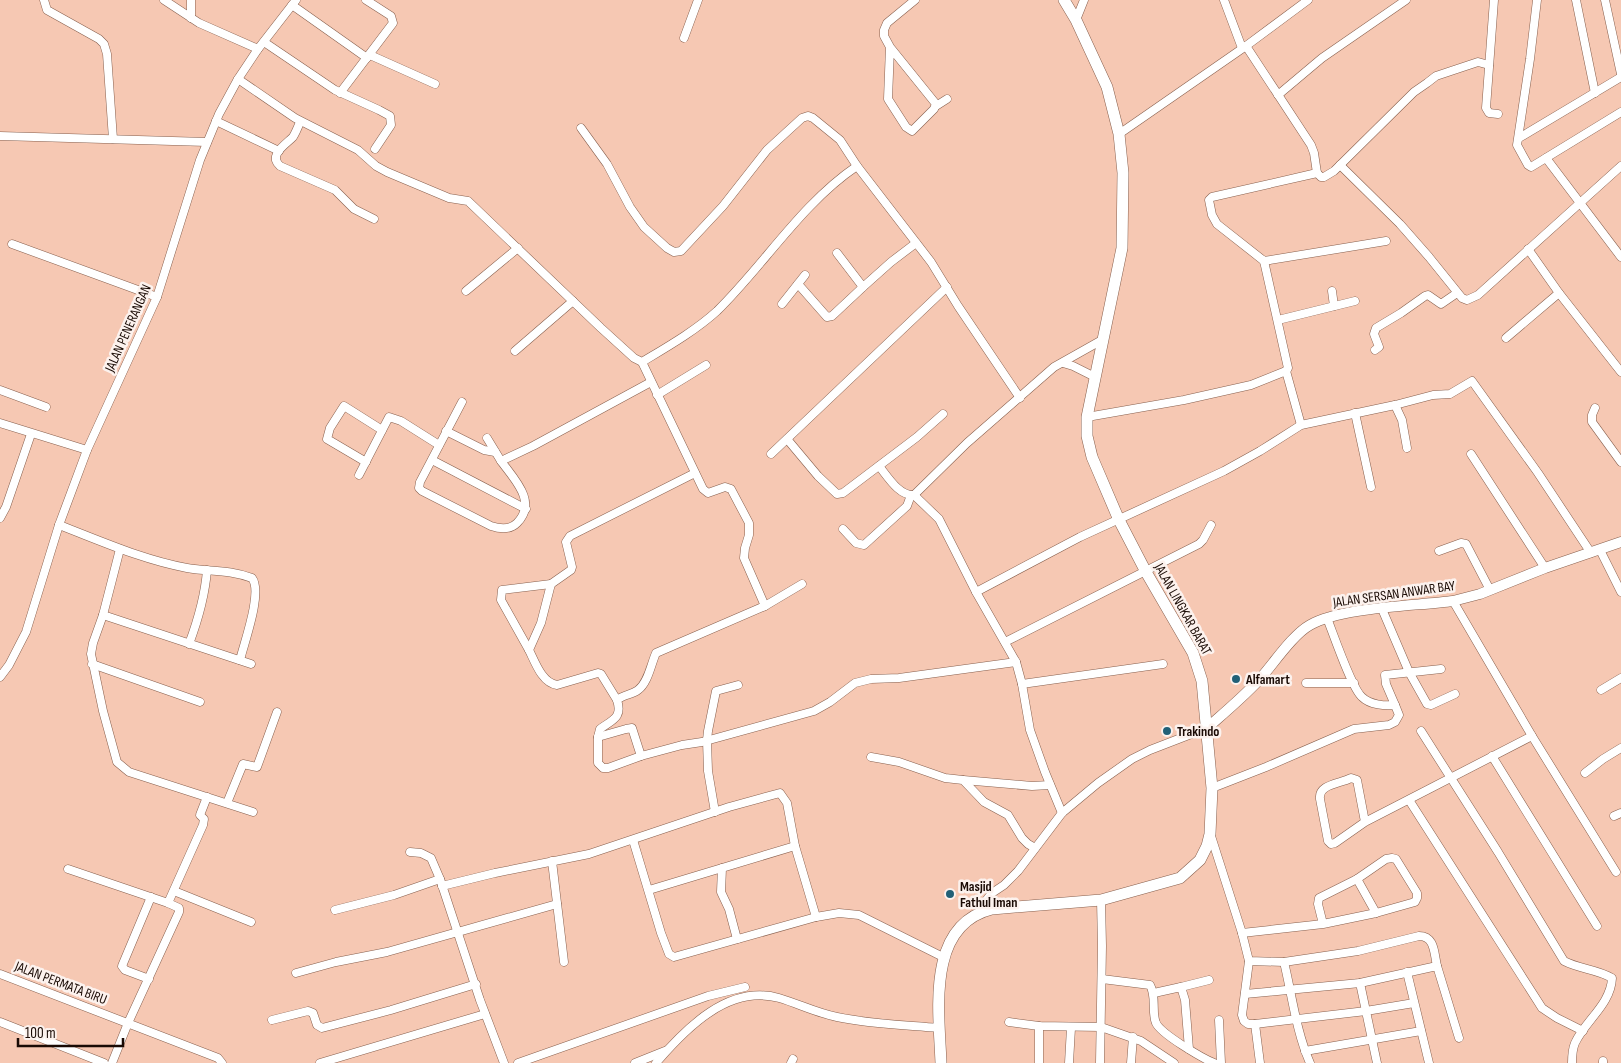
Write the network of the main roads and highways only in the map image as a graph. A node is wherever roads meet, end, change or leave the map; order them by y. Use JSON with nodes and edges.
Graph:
{"nodes":[{"id":1,"x":1064,"y":0,"type":"edge"},
{"id":2,"x":1621,"y":542,"type":"edge"},
{"id":3,"x":1207,"y":728,"type":"junction"},
{"id":4,"x":941,"y":1063,"type":"edge"}],
"edges":[{"from":1,"to":3,"type":"highway","name":"JALAN LINGKAR BARAT"},
{"from":2,"to":3,"type":"main road","name":"JALAN SERSAN ANWAR BAY"},
{"from":3,"to":4,"type":"highway","name":"JALAN LINGKAR BARAT"}]}
